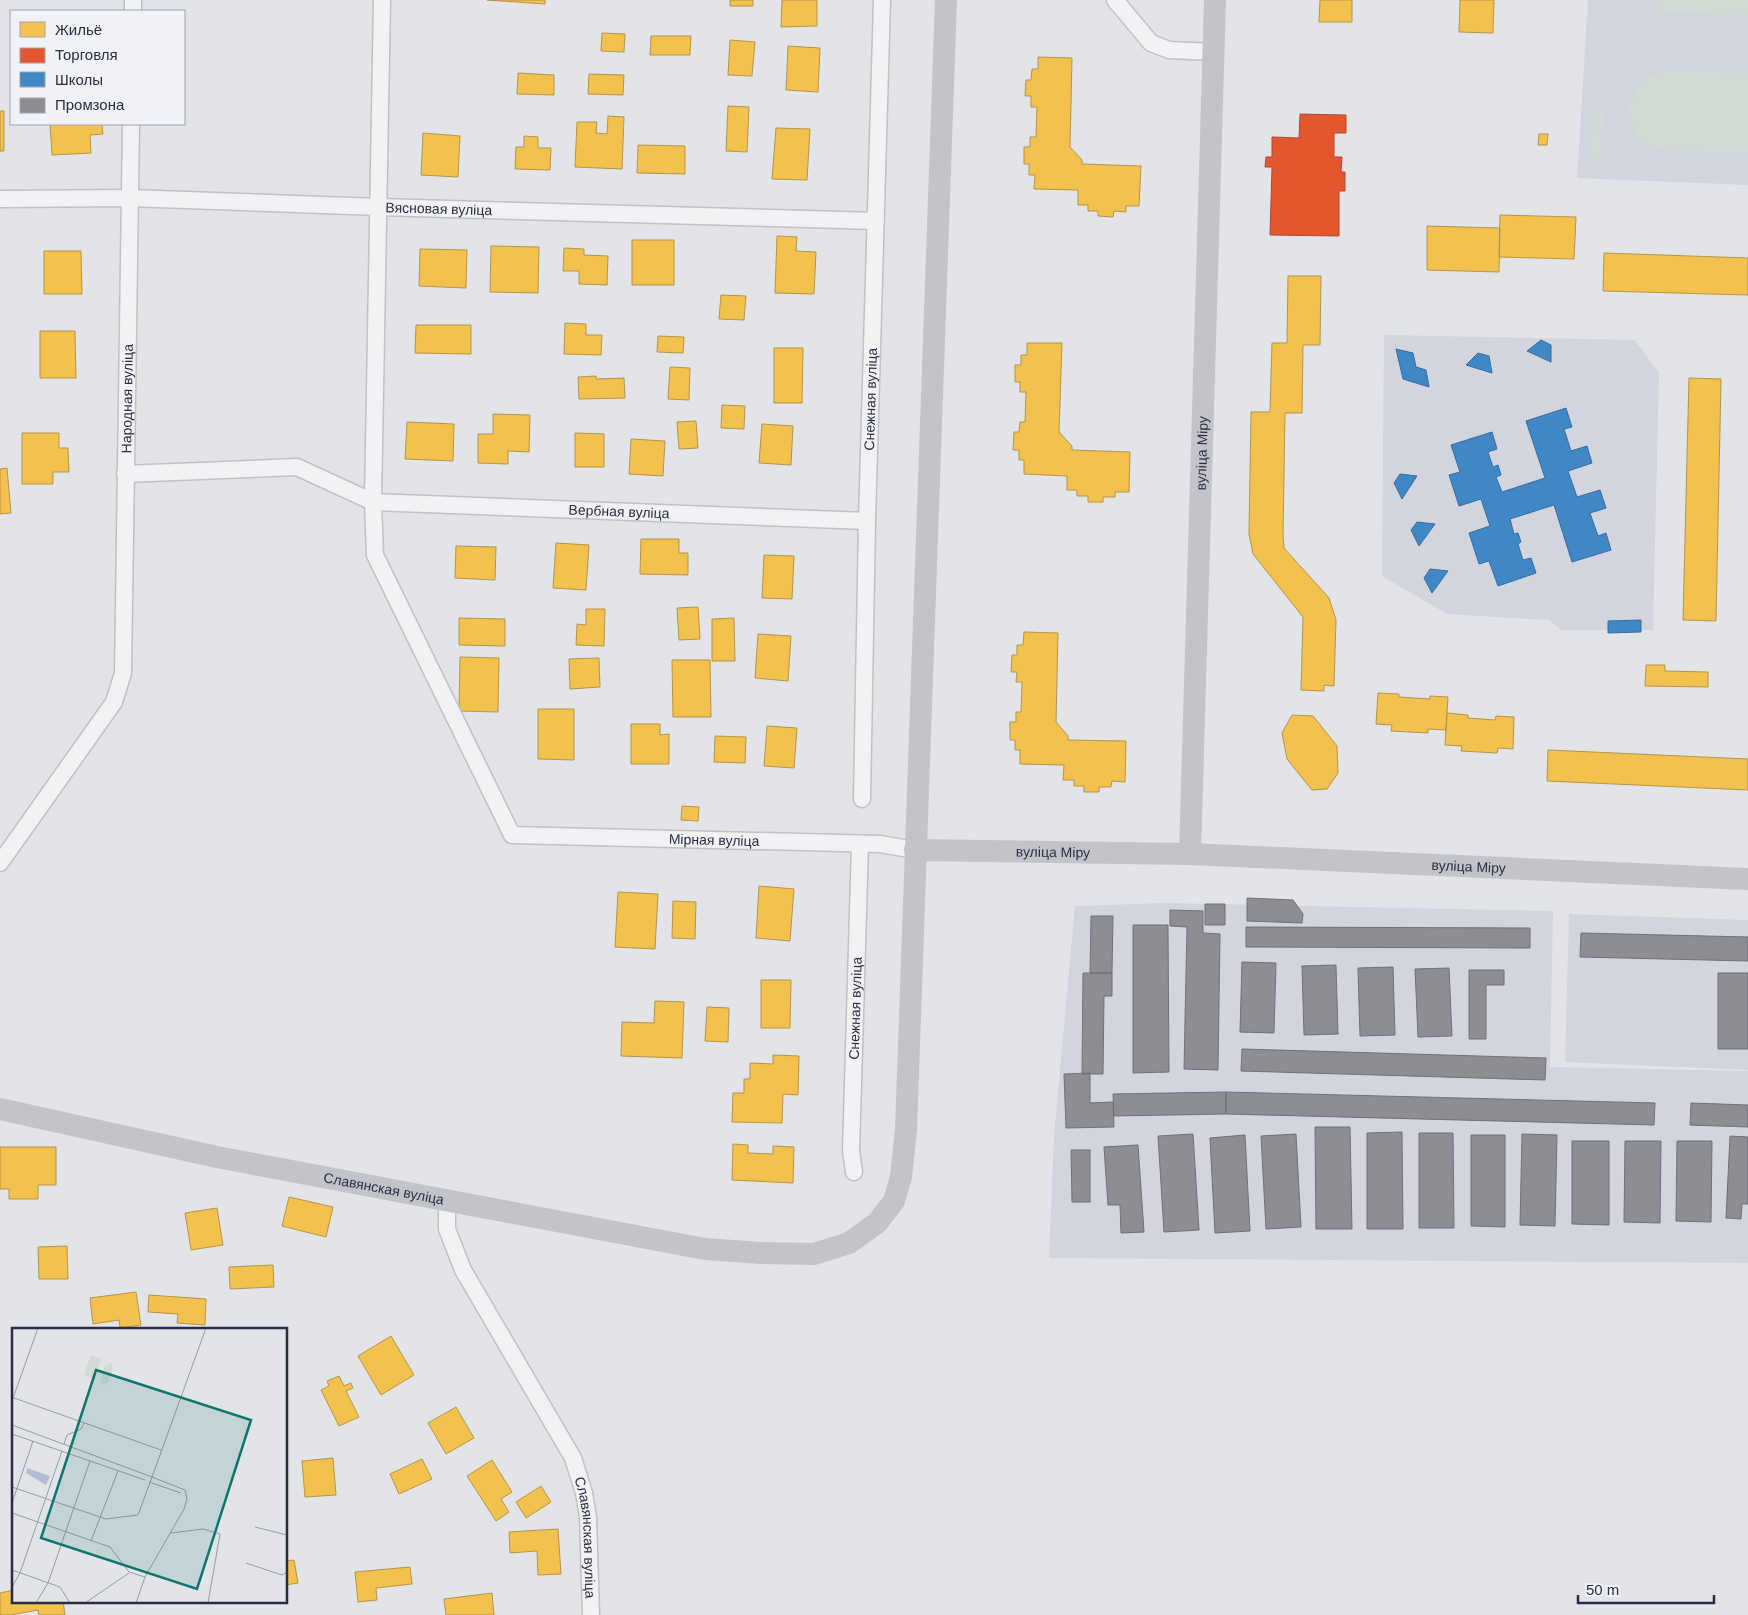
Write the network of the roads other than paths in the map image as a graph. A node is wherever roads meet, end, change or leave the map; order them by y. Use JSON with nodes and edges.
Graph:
{"nodes":[{"id":1,"x":382,"y":0,"type":"edge"},
{"id":2,"x":882,"y":0,"type":"edge"},
{"id":3,"x":946,"y":0,"type":"edge"},
{"id":4,"x":1115,"y":0,"type":"edge"},
{"id":5,"x":1215,"y":0,"type":"edge"},
{"id":6,"x":1214,"y":52,"type":"junction"},
{"id":7,"x":131,"y":125,"type":"edge"},
{"id":8,"x":130,"y":198,"type":"junction"},
{"id":9,"x":0,"y":200,"type":"edge"},
{"id":10,"x":379,"y":207,"type":"junction"},
{"id":11,"x":876,"y":221,"type":"junction"},
{"id":12,"x":126,"y":474,"type":"junction"},
{"id":13,"x":373,"y":502,"type":"junction"},
{"id":14,"x":867,"y":521,"type":"junction"},
{"id":15,"x":862,"y":799,"type":"dead end"},
{"id":16,"x":860,"y":844,"type":"junction"},
{"id":17,"x":915,"y":850,"type":"junction"},
{"id":18,"x":1190,"y":854,"type":"junction"},
{"id":19,"x":0,"y":863,"type":"edge"},
{"id":20,"x":1748,"y":879,"type":"edge"},
{"id":21,"x":0,"y":1109,"type":"edge"},
{"id":22,"x":854,"y":1172,"type":"dead end"},
{"id":23,"x":447,"y":1201,"type":"junction"},
{"id":24,"x":591,"y":1615,"type":"edge"}],
"edges":[{"from":1,"to":10,"type":"street"},
{"from":2,"to":11,"type":"street","name":"Снежная вуліца"},
{"from":3,"to":17,"type":"street"},
{"from":4,"to":6,"type":"street"},
{"from":5,"to":6,"type":"street","name":"вуліца Міру"},
{"from":6,"to":18,"type":"street","name":"вуліца Міру"},
{"from":7,"to":8,"type":"street","name":"Народная вуліца"},
{"from":8,"to":9,"type":"street","name":"Вясновая вуліца"},
{"from":8,"to":10,"type":"street","name":"Вясновая вуліца"},
{"from":8,"to":12,"type":"street","name":"Народная вуліца"},
{"from":10,"to":11,"type":"street","name":"Вясновая вуліца"},
{"from":10,"to":13,"type":"street"},
{"from":11,"to":14,"type":"street","name":"Снежная вуліца"},
{"from":12,"to":13,"type":"street"},
{"from":12,"to":19,"type":"street","name":"Народная вуліца"},
{"from":13,"to":14,"type":"street","name":"Вербная вуліца"},
{"from":13,"to":16,"type":"street","name":"Мірная вуліца"},
{"from":14,"to":15,"type":"street","name":"Снежная вуліца"},
{"from":16,"to":17,"type":"street","name":"Мірная вуліца"},
{"from":16,"to":22,"type":"street","name":"Снежная вуліца"},
{"from":17,"to":18,"type":"street","name":"вуліца Міру"},
{"from":17,"to":23,"type":"street"},
{"from":18,"to":20,"type":"street","name":"вуліца Міру"},
{"from":21,"to":23,"type":"street","name":"Славянская вуліца"},
{"from":23,"to":24,"type":"street","name":"Славянская вуліца"}]}
